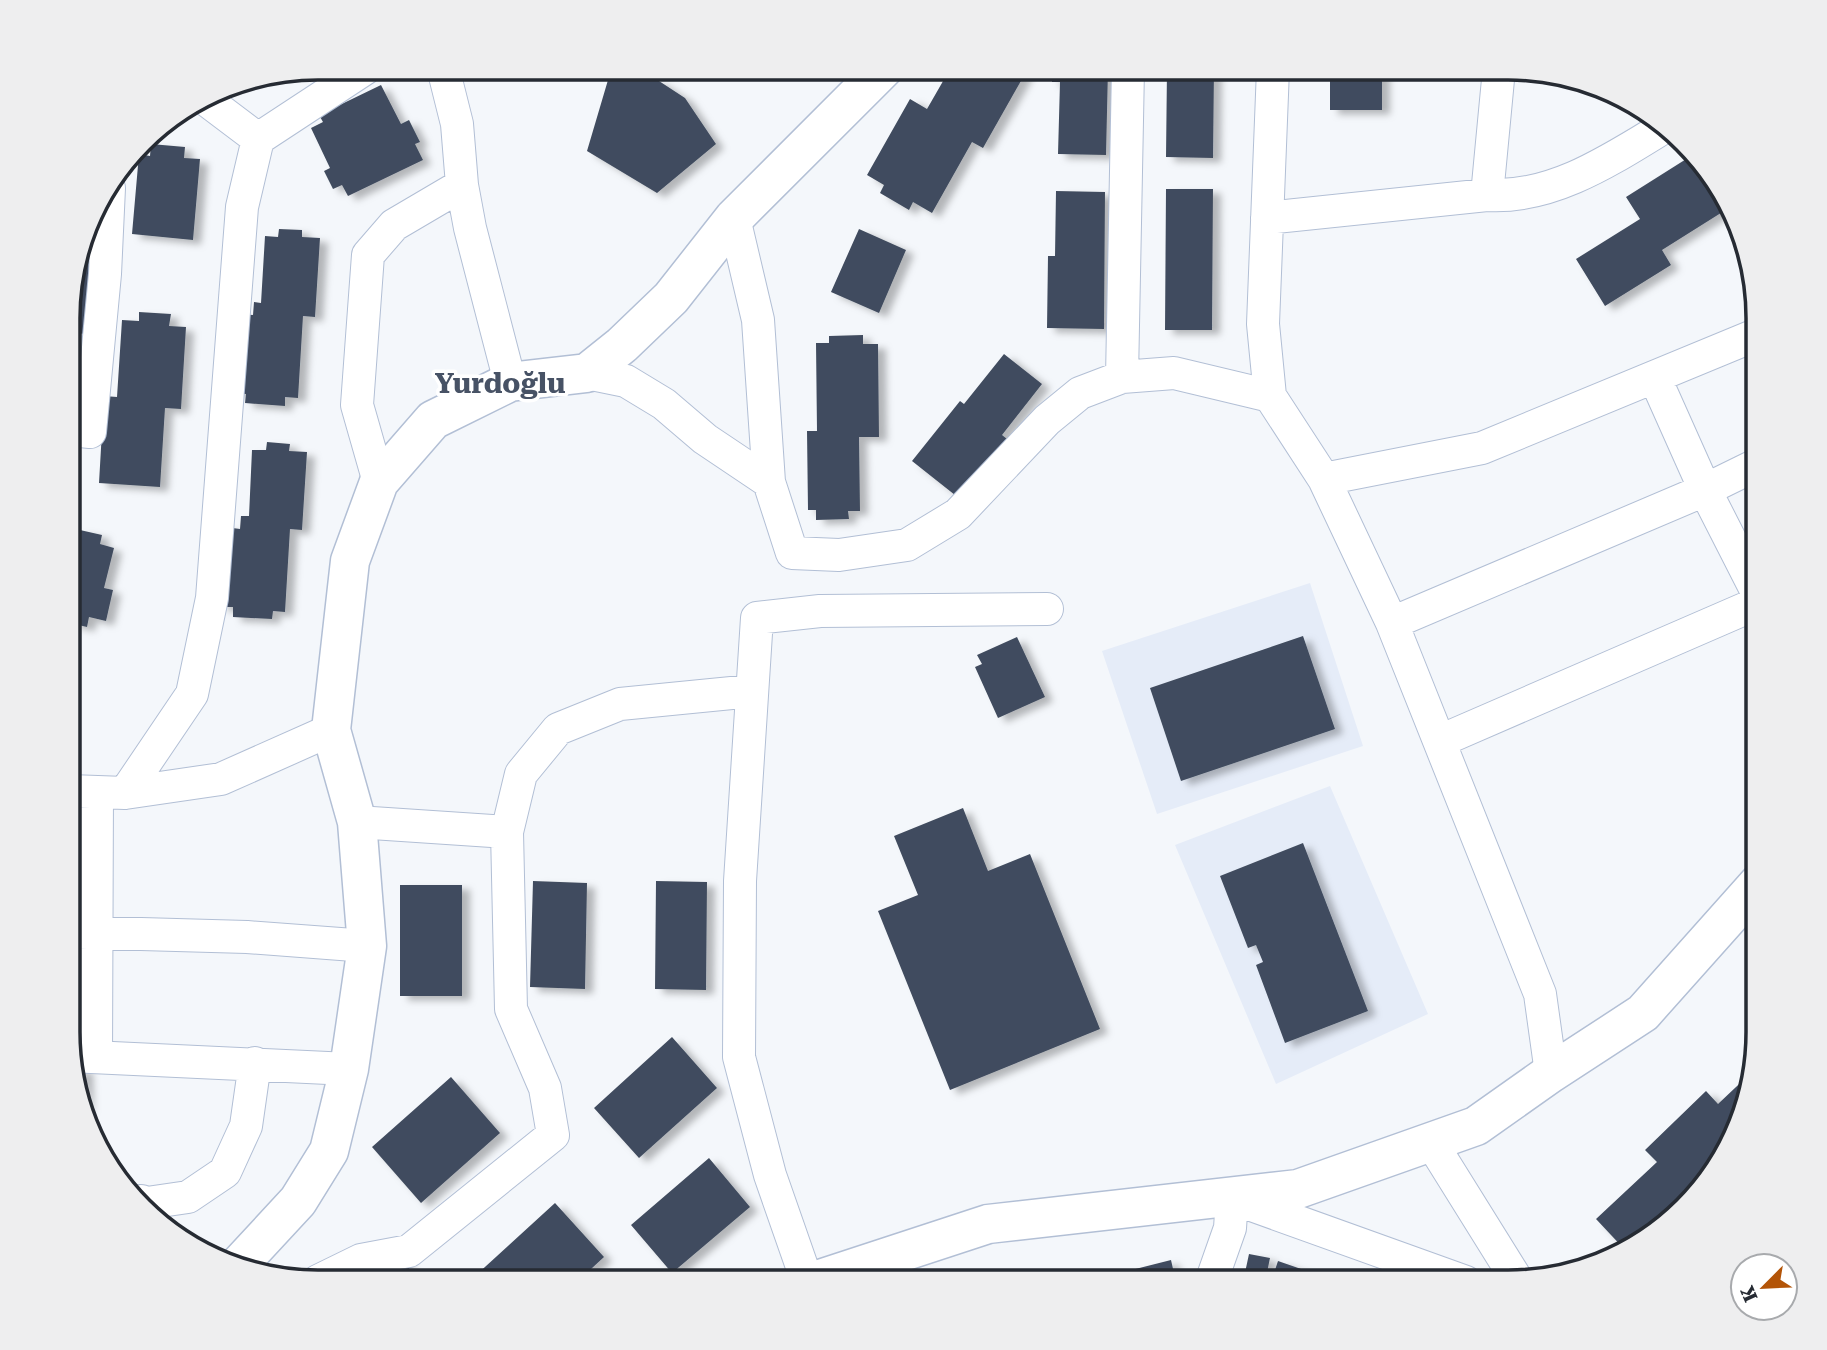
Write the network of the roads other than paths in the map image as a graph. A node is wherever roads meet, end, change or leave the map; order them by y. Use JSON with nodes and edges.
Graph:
{"nodes":[{"id":1,"x":348,"y":80,"type":"edge"},
{"id":2,"x":446,"y":80,"type":"edge"},
{"id":3,"x":872,"y":80,"type":"edge"},
{"id":4,"x":1128,"y":81,"type":"edge"},
{"id":5,"x":1273,"y":81,"type":"edge"},
{"id":6,"x":1498,"y":81,"type":"edge"},
{"id":7,"x":213,"y":105,"type":"edge"},
{"id":8,"x":1656,"y":132,"type":"edge"},
{"id":9,"x":258,"y":139,"type":"junction"},
{"id":10,"x":462,"y":185,"type":"junction"},
{"id":11,"x":1487,"y":195,"type":"junction"},
{"id":12,"x":108,"y":207,"type":"edge"},
{"id":13,"x":734,"y":218,"type":"junction"},
{"id":14,"x":1268,"y":218,"type":"junction"},
{"id":15,"x":1746,"y":339,"type":"edge"},
{"id":16,"x":587,"y":373,"type":"junction"},
{"id":17,"x":1122,"y":377,"type":"junction"},
{"id":18,"x":1655,"y":377,"type":"junction"},
{"id":19,"x":510,"y":382,"type":"junction"},
{"id":20,"x":1270,"y":396,"type":"junction"},
{"id":21,"x":80,"y":431,"type":"edge"},
{"id":22,"x":1746,"y":470,"type":"edge"},
{"id":23,"x":1324,"y":479,"type":"junction"},
{"id":24,"x":379,"y":482,"type":"junction"},
{"id":25,"x":769,"y":482,"type":"junction"},
{"id":26,"x":1705,"y":490,"type":"junction"},
{"id":27,"x":1746,"y":570,"type":"edge"},
{"id":28,"x":1746,"y":608,"type":"edge"},
{"id":29,"x":1047,"y":610,"type":"dead end"},
{"id":30,"x":1392,"y":623,"type":"junction"},
{"id":31,"x":752,"y":691,"type":"junction"},
{"id":32,"x":331,"y":730,"type":"junction"},
{"id":33,"x":1440,"y":741,"type":"junction"},
{"id":34,"x":98,"y":792,"type":"edge"},
{"id":35,"x":357,"y":822,"type":"junction"},
{"id":36,"x":507,"y":832,"type":"junction"},
{"id":37,"x":1746,"y":897,"type":"edge"},
{"id":38,"x":84,"y":933,"type":"edge"},
{"id":39,"x":366,"y":946,"type":"junction"},
{"id":40,"x":83,"y":1057,"type":"edge"},
{"id":41,"x":255,"y":1063,"type":"junction"},
{"id":42,"x":349,"y":1069,"type":"junction"},
{"id":43,"x":1551,"y":1073,"type":"junction"},
{"id":44,"x":1431,"y":1142,"type":"junction"},
{"id":45,"x":1232,"y":1198,"type":"junction"},
{"id":46,"x":154,"y":1202,"type":"edge"},
{"id":47,"x":245,"y":1258,"type":"edge"},
{"id":48,"x":343,"y":1269,"type":"edge"},
{"id":49,"x":803,"y":1269,"type":"edge"},
{"id":50,"x":852,"y":1269,"type":"edge"},
{"id":51,"x":1215,"y":1270,"type":"edge"},
{"id":52,"x":1432,"y":1270,"type":"edge"},
{"id":53,"x":1511,"y":1270,"type":"edge"}],
"edges":[{"from":1,"to":9,"type":"street"},
{"from":2,"to":10,"type":"street"},
{"from":3,"to":13,"type":"street"},
{"from":4,"to":17,"type":"street"},
{"from":5,"to":14,"type":"street"},
{"from":6,"to":11,"type":"street"},
{"from":7,"to":9,"type":"street"},
{"from":8,"to":11,"type":"street"},
{"from":9,"to":34,"type":"street"},
{"from":10,"to":19,"type":"street"},
{"from":10,"to":24,"type":"street"},
{"from":11,"to":14,"type":"street"},
{"from":12,"to":21,"type":"street"},
{"from":13,"to":16,"type":"street"},
{"from":13,"to":25,"type":"street"},
{"from":14,"to":20,"type":"street"},
{"from":15,"to":18,"type":"street"},
{"from":16,"to":19,"type":"street"},
{"from":16,"to":25,"type":"street"},
{"from":17,"to":20,"type":"street"},
{"from":17,"to":25,"type":"street"},
{"from":18,"to":23,"type":"street"},
{"from":18,"to":26,"type":"street"},
{"from":19,"to":24,"type":"street"},
{"from":20,"to":23,"type":"street"},
{"from":22,"to":26,"type":"street"},
{"from":23,"to":30,"type":"street"},
{"from":24,"to":32,"type":"street"},
{"from":26,"to":27,"type":"street"},
{"from":26,"to":30,"type":"street"},
{"from":28,"to":33,"type":"street"},
{"from":29,"to":31,"type":"street"},
{"from":30,"to":33,"type":"street"},
{"from":31,"to":36,"type":"street"},
{"from":31,"to":49,"type":"street"},
{"from":32,"to":34,"type":"street"},
{"from":32,"to":35,"type":"street"},
{"from":33,"to":43,"type":"street"},
{"from":34,"to":38,"type":"street"},
{"from":35,"to":36,"type":"street"},
{"from":35,"to":39,"type":"street"},
{"from":36,"to":48,"type":"street"},
{"from":37,"to":43,"type":"street"},
{"from":38,"to":39,"type":"street"},
{"from":38,"to":40,"type":"street"},
{"from":39,"to":42,"type":"street"},
{"from":40,"to":41,"type":"street"},
{"from":41,"to":42,"type":"street"},
{"from":41,"to":46,"type":"street"},
{"from":42,"to":47,"type":"street"},
{"from":43,"to":44,"type":"street"},
{"from":44,"to":45,"type":"street"},
{"from":44,"to":53,"type":"street"},
{"from":45,"to":50,"type":"street"},
{"from":45,"to":51,"type":"street"},
{"from":45,"to":52,"type":"street"}]}
